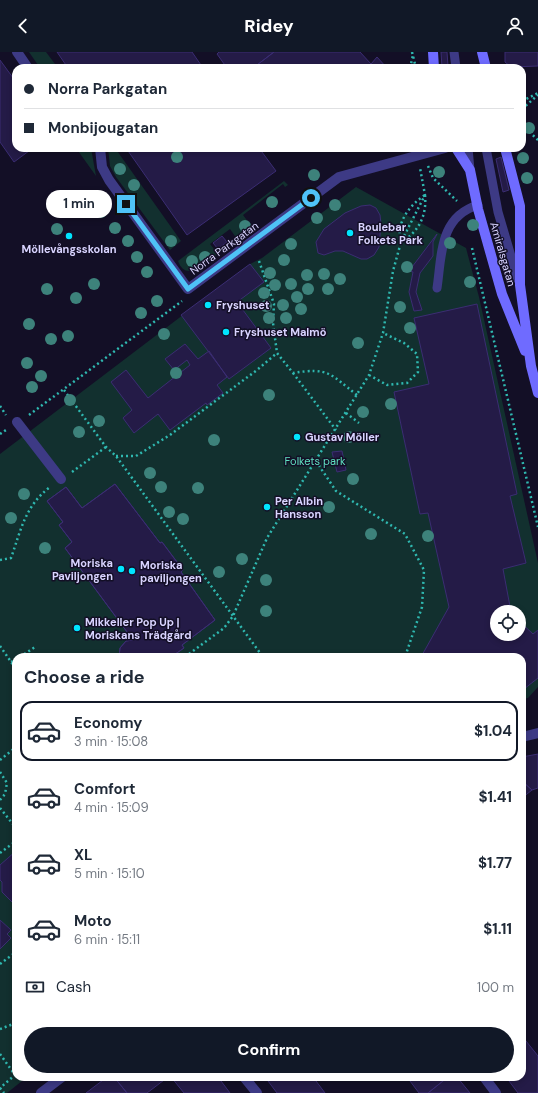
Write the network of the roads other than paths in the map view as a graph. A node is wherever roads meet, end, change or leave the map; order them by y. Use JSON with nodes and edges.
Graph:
{"nodes":[{"id":1,"x":17,"y":52,"type":"edge"},
{"id":2,"x":433,"y":52,"type":"edge"},
{"id":3,"x":454,"y":52,"type":"edge"},
{"id":4,"x":25,"y":64,"type":"edge"},
{"id":5,"x":434,"y":64,"type":"edge"},
{"id":6,"x":456,"y":64,"type":"edge"},
{"id":7,"x":100,"y":152,"type":"edge"},
{"id":8,"x":429,"y":152,"type":"edge"},
{"id":9,"x":459,"y":152,"type":"edge"},
{"id":10,"x":468,"y":152,"type":"edge"},
{"id":11,"x":487,"y":152,"type":"edge"},
{"id":12,"x":506,"y":152,"type":"edge"},
{"id":13,"x":470,"y":170,"type":"junction"},
{"id":14,"x":478,"y":205,"type":"junction"},
{"id":15,"x":520,"y":286,"type":"junction"},
{"id":16,"x":437,"y":288,"type":"dead end"},
{"id":17,"x":531,"y":366,"type":"junction"},
{"id":18,"x":538,"y":393,"type":"edge"},
{"id":19,"x":17,"y":422,"type":"road end"},
{"id":20,"x":61,"y":479,"type":"road end"},
{"id":21,"x":538,"y":734,"type":"edge"},
{"id":22,"x":526,"y":736,"type":"edge"},
{"id":23,"x":57,"y":1081,"type":"edge"},
{"id":24,"x":247,"y":1081,"type":"edge"},
{"id":25,"x":487,"y":1081,"type":"edge"},
{"id":26,"x":41,"y":1093,"type":"edge"},
{"id":27,"x":257,"y":1093,"type":"edge"},
{"id":28,"x":496,"y":1093,"type":"edge"}],
"edges":[{"from":1,"to":4,"type":"street"},
{"from":2,"to":5,"type":"main road"},
{"from":3,"to":6,"type":"lane"},
{"from":7,"to":8,"type":"street","name":"Norra Parkgatan"},
{"from":9,"to":13,"type":"main road","name":"Amiralsgatan"},
{"from":10,"to":13,"type":"lane"},
{"from":11,"to":15,"type":"lane"},
{"from":12,"to":15,"type":"main road","name":"Amiralsgatan"},
{"from":13,"to":14,"type":"main road","name":"Amiralsgatan"},
{"from":14,"to":16,"type":"lane"},
{"from":14,"to":17,"type":"main road","name":"Amiralsgatan"},
{"from":15,"to":17,"type":"main road","name":"Amiralsgatan"},
{"from":17,"to":18,"type":"main road","name":"Amiralsgatan"},
{"from":19,"to":20,"type":"street"},
{"from":21,"to":22,"type":"street"},
{"from":23,"to":26,"type":"street"},
{"from":24,"to":27,"type":"street"},
{"from":25,"to":28,"type":"street"}]}
